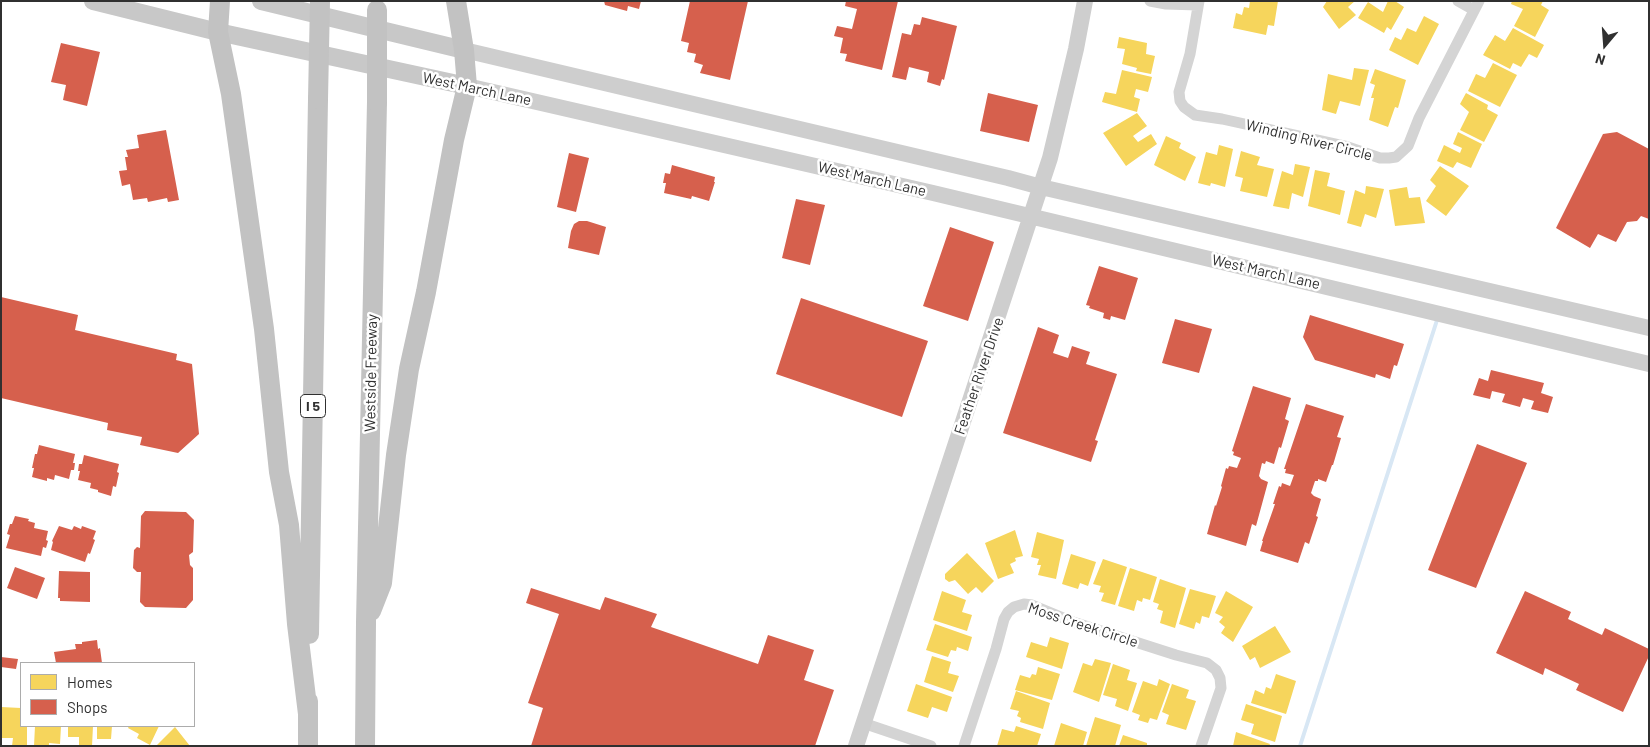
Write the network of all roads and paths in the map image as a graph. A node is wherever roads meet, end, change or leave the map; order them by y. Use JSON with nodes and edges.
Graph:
{"nodes":[{"id":1,"x":93,"y":1,"type":"edge"},
{"id":2,"x":220,"y":1,"type":"edge"},
{"id":3,"x":261,"y":1,"type":"edge"},
{"id":4,"x":320,"y":1,"type":"edge"},
{"id":5,"x":456,"y":1,"type":"edge"},
{"id":6,"x":1085,"y":1,"type":"edge"},
{"id":7,"x":1150,"y":1,"type":"edge"},
{"id":8,"x":1458,"y":1,"type":"edge"},
{"id":9,"x":1198,"y":3,"type":"edge"},
{"id":10,"x":377,"y":6,"type":"edge"},
{"id":11,"x":1477,"y":6,"type":"edge"},
{"id":12,"x":218,"y":32,"type":"junction"},
{"id":13,"x":464,"y":50,"type":"junction"},
{"id":14,"x":467,"y":86,"type":"junction"},
{"id":15,"x":1041,"y":187,"type":"junction"},
{"id":16,"x":1032,"y":216,"type":"junction"},
{"id":17,"x":1649,"y":328,"type":"edge"},
{"id":18,"x":1649,"y":364,"type":"edge"},
{"id":19,"x":366,"y":622,"type":"junction"},
{"id":20,"x":308,"y":714,"type":"junction"},
{"id":21,"x":863,"y":723,"type":"junction"},
{"id":22,"x":308,"y":746,"type":"edge"},
{"id":23,"x":365,"y":746,"type":"edge"},
{"id":24,"x":856,"y":746,"type":"edge"},
{"id":25,"x":931,"y":746,"type":"edge"},
{"id":26,"x":964,"y":746,"type":"edge"},
{"id":27,"x":1201,"y":746,"type":"edge"}],
"edges":[{"from":1,"to":12,"type":"main road","name":"West March Lane"},
{"from":2,"to":12,"type":"highway"},
{"from":3,"to":13,"type":"main road"},
{"from":4,"to":20,"type":"highway","number":"I 5","bridge":true},
{"from":5,"to":13,"type":"highway"},
{"from":6,"to":15,"type":"main road","name":"Feather River Drive"},
{"from":7,"to":9,"type":"street","name":"Winding River Circle"},
{"from":8,"to":11,"type":"street"},
{"from":9,"to":11,"type":"street","name":"Winding River Circle"},
{"from":10,"to":19,"type":"highway","name":"Westside Freeway","bridge":true},
{"from":12,"to":14,"type":"main road","name":"West March Lane"},
{"from":12,"to":20,"type":"highway"},
{"from":13,"to":14,"type":"highway"},
{"from":13,"to":15,"type":"main road"},
{"from":14,"to":16,"type":"main road","name":"West March Lane"},
{"from":14,"to":19,"type":"highway"},
{"from":15,"to":16,"type":"main road","name":"Feather River Drive"},
{"from":15,"to":17,"type":"main road"},
{"from":16,"to":18,"type":"main road","name":"West March Lane"},
{"from":16,"to":21,"type":"main road","name":"Feather River Drive"},
{"from":19,"to":23,"type":"highway","name":"Westside Freeway"},
{"from":20,"to":22,"type":"highway","number":"I 5"},
{"from":21,"to":24,"type":"main road","name":"Feather River Drive"},
{"from":21,"to":25,"type":"street"},
{"from":26,"to":27,"type":"street","name":"Moss Creek Circle"}]}
